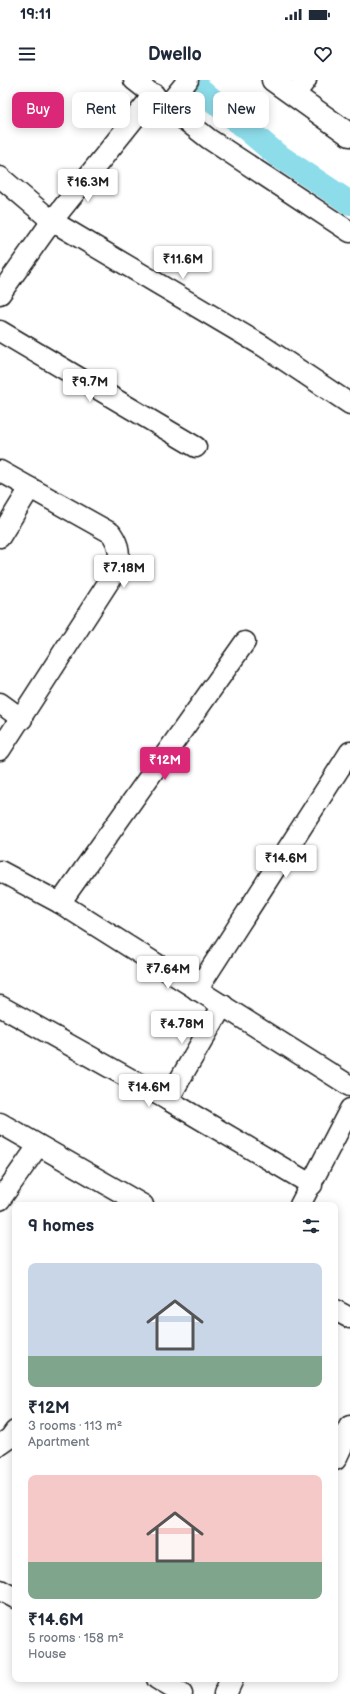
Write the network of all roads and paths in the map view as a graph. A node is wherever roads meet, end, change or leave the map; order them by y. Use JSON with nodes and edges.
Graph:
{"nodes":[{"id":1,"x":134,"y":80,"type":"edge"},
{"id":2,"x":274,"y":80,"type":"edge"},
{"id":3,"x":300,"y":88,"type":"edge"},
{"id":4,"x":169,"y":92,"type":"edge"},
{"id":5,"x":139,"y":128,"type":"edge"},
{"id":6,"x":200,"y":128,"type":"edge"},
{"id":7,"x":350,"y":135,"type":"edge"},
{"id":8,"x":0,"y":177,"type":"edge"},
{"id":9,"x":52,"y":221,"type":"junction"},
{"id":10,"x":350,"y":232,"type":"edge"},
{"id":11,"x":0,"y":294,"type":"edge"},
{"id":12,"x":0,"y":331,"type":"edge"},
{"id":13,"x":350,"y":404,"type":"edge"},
{"id":14,"x":196,"y":447,"type":"dead end"},
{"id":15,"x":0,"y":471,"type":"edge"},
{"id":16,"x":30,"y":488,"type":"junction"},
{"id":17,"x":0,"y":537,"type":"edge"},
{"id":18,"x":245,"y":642,"type":"dead end"},
{"id":19,"x":0,"y":703,"type":"edge"},
{"id":20,"x":22,"y":719,"type":"junction"},
{"id":21,"x":0,"y":750,"type":"edge"},
{"id":22,"x":350,"y":752,"type":"edge"},
{"id":23,"x":0,"y":871,"type":"edge"},
{"id":24,"x":60,"y":902,"type":"junction"},
{"id":25,"x":197,"y":990,"type":"junction"},
{"id":26,"x":223,"y":1005,"type":"junction"},
{"id":27,"x":0,"y":1006,"type":"edge"},
{"id":28,"x":350,"y":1086,"type":"edge"},
{"id":29,"x":168,"y":1100,"type":"junction"},
{"id":30,"x":350,"y":1109,"type":"edge"},
{"id":31,"x":0,"y":1123,"type":"edge"},
{"id":32,"x":38,"y":1146,"type":"junction"},
{"id":33,"x":312,"y":1185,"type":"junction"},
{"id":34,"x":0,"y":1200,"type":"edge"},
{"id":35,"x":138,"y":1202,"type":"edge"},
{"id":36,"x":302,"y":1202,"type":"edge"},
{"id":37,"x":338,"y":1312,"type":"edge"},
{"id":38,"x":350,"y":1318,"type":"edge"},
{"id":39,"x":350,"y":1427,"type":"edge"},
{"id":40,"x":12,"y":1435,"type":"edge"},
{"id":41,"x":0,"y":1445,"type":"edge"},
{"id":42,"x":338,"y":1453,"type":"edge"},
{"id":43,"x":0,"y":1590,"type":"edge"},
{"id":44,"x":12,"y":1596,"type":"edge"},
{"id":45,"x":162,"y":1682,"type":"edge"},
{"id":46,"x":231,"y":1682,"type":"edge"},
{"id":47,"x":182,"y":1694,"type":"edge"},
{"id":48,"x":225,"y":1694,"type":"edge"}],
"edges":[{"from":1,"to":4,"type":"street"},
{"from":2,"to":3,"type":"street"},
{"from":3,"to":7,"type":"street"},
{"from":5,"to":9,"type":"street"},
{"from":6,"to":10,"type":"street"},
{"from":8,"to":9,"type":"street"},
{"from":9,"to":11,"type":"street"},
{"from":9,"to":13,"type":"street"},
{"from":12,"to":14,"type":"street"},
{"from":15,"to":16,"type":"street"},
{"from":16,"to":17,"type":"street"},
{"from":16,"to":20,"type":"street"},
{"from":18,"to":24,"type":"street"},
{"from":19,"to":20,"type":"street"},
{"from":20,"to":21,"type":"street"},
{"from":22,"to":25,"type":"street"},
{"from":23,"to":24,"type":"street"},
{"from":24,"to":25,"type":"street"},
{"from":25,"to":26,"type":"street"},
{"from":26,"to":28,"type":"street"},
{"from":26,"to":29,"type":"street"},
{"from":27,"to":29,"type":"street"},
{"from":29,"to":33,"type":"street"},
{"from":30,"to":33,"type":"street"},
{"from":31,"to":32,"type":"street"},
{"from":32,"to":34,"type":"street"},
{"from":32,"to":35,"type":"street"},
{"from":33,"to":36,"type":"street"},
{"from":37,"to":38,"type":"street"},
{"from":39,"to":42,"type":"street"},
{"from":40,"to":41,"type":"street"},
{"from":43,"to":44,"type":"street"},
{"from":45,"to":47,"type":"street"},
{"from":46,"to":48,"type":"street"}]}
